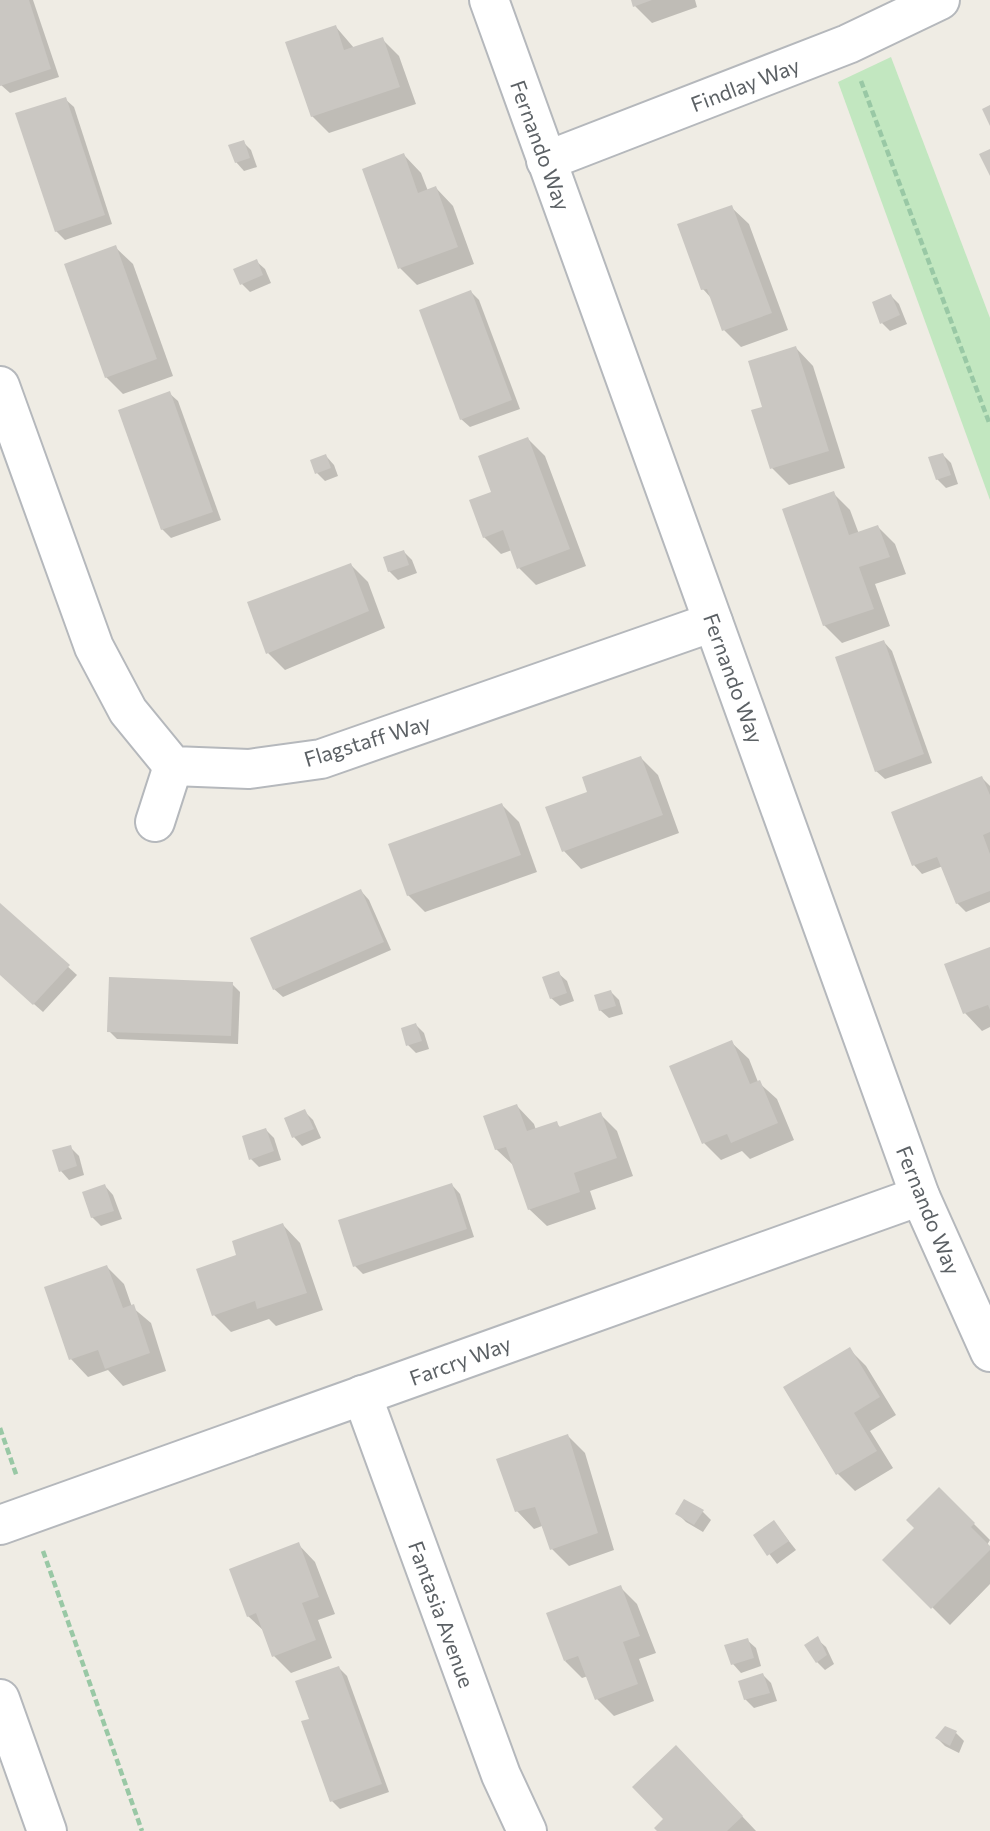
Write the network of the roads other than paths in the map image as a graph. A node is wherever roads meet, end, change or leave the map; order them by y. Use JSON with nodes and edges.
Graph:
{"nodes":[{"id":1,"x":489,"y":0,"type":"edge"},
{"id":2,"x":940,"y":0,"type":"edge"},
{"id":3,"x":546,"y":161,"type":"junction"},
{"id":4,"x":0,"y":386,"type":"edge"},
{"id":5,"x":713,"y":622,"type":"junction"},
{"id":6,"x":173,"y":766,"type":"junction"},
{"id":7,"x":155,"y":822,"type":"dead end"},
{"id":8,"x":920,"y":1196,"type":"junction"},
{"id":9,"x":990,"y":1352,"type":"edge"},
{"id":10,"x":362,"y":1395,"type":"junction"},
{"id":11,"x":15,"y":1519,"type":"edge"},
{"id":12,"x":0,"y":1699,"type":"edge"},
{"id":13,"x":47,"y":1831,"type":"edge"},
{"id":14,"x":527,"y":1831,"type":"edge"}],
"edges":[{"from":1,"to":3,"type":"street","name":"Fernando Way"},
{"from":2,"to":3,"type":"street","name":"Findlay Way"},
{"from":3,"to":5,"type":"street","name":"Fernando Way"},
{"from":4,"to":6,"type":"street"},
{"from":5,"to":6,"type":"street","name":"Flagstaff Way"},
{"from":5,"to":8,"type":"street","name":"Fernando Way"},
{"from":6,"to":7,"type":"street"},
{"from":8,"to":9,"type":"street","name":"Fernando Way"},
{"from":8,"to":10,"type":"street","name":"Farcry Way"},
{"from":10,"to":11,"type":"street","name":"Farcry Way"},
{"from":10,"to":14,"type":"street","name":"Fantasia Avenue"},
{"from":12,"to":13,"type":"street"}]}
